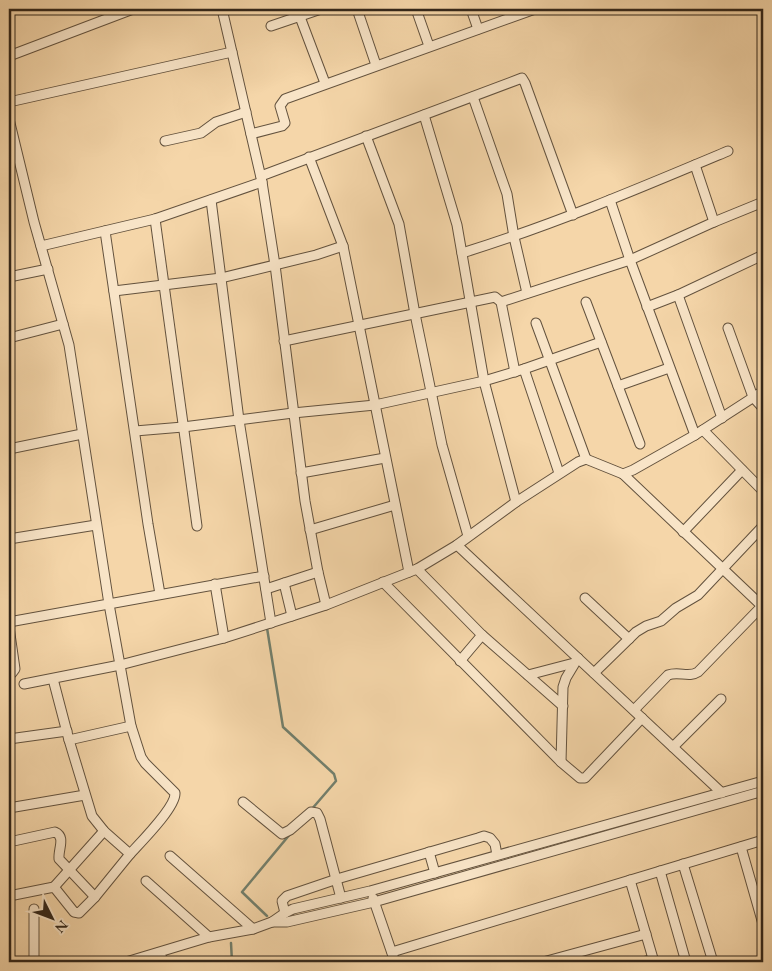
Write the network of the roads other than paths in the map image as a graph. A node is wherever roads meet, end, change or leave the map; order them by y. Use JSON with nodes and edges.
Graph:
{"nodes":[{"id":1,"x":134,"y":9,"type":"edge"},
{"id":2,"x":222,"y":9,"type":"edge"},
{"id":3,"x":321,"y":9,"type":"edge"},
{"id":4,"x":357,"y":9,"type":"edge"},
{"id":5,"x":416,"y":9,"type":"edge"},
{"id":6,"x":471,"y":9,"type":"edge"},
{"id":7,"x":535,"y":9,"type":"edge"},
{"id":8,"x":524,"y":11,"type":"edge"},
{"id":9,"x":298,"y":12,"type":"edge"},
{"id":10,"x":271,"y":26,"type":"dead end"},
{"id":11,"x":478,"y":29,"type":"junction"},
{"id":12,"x":429,"y":46,"type":"junction"},
{"id":13,"x":232,"y":52,"type":"junction"},
{"id":14,"x":9,"y":56,"type":"edge"},
{"id":15,"x":376,"y":65,"type":"junction"},
{"id":16,"x":325,"y":83,"type":"junction"},
{"id":17,"x":473,"y":97,"type":"junction"},
{"id":18,"x":9,"y":102,"type":"edge"},
{"id":19,"x":246,"y":112,"type":"junction"},
{"id":20,"x":424,"y":115,"type":"junction"},
{"id":21,"x":9,"y":119,"type":"edge"},
{"id":22,"x":251,"y":134,"type":"junction"},
{"id":23,"x":366,"y":136,"type":"junction"},
{"id":24,"x":165,"y":140,"type":"dead end"},
{"id":25,"x":728,"y":151,"type":"dead end"},
{"id":26,"x":309,"y":157,"type":"junction"},
{"id":27,"x":695,"y":165,"type":"junction"},
{"id":28,"x":262,"y":179,"type":"junction"},
{"id":29,"x":211,"y":200,"type":"junction"},
{"id":30,"x":610,"y":200,"type":"junction"},
{"id":31,"x":763,"y":202,"type":"edge"},
{"id":32,"x":573,"y":215,"type":"junction"},
{"id":33,"x":155,"y":219,"type":"junction"},
{"id":34,"x":714,"y":222,"type":"junction"},
{"id":35,"x":105,"y":231,"type":"junction"},
{"id":36,"x":514,"y":237,"type":"junction"},
{"id":37,"x":41,"y":246,"type":"junction"},
{"id":38,"x":343,"y":246,"type":"junction"},
{"id":39,"x":462,"y":253,"type":"junction"},
{"id":40,"x":763,"y":256,"type":"edge"},
{"id":41,"x":630,"y":260,"type":"junction"},
{"id":42,"x":275,"y":265,"type":"junction"},
{"id":43,"x":48,"y":268,"type":"junction"},
{"id":44,"x":9,"y":277,"type":"edge"},
{"id":45,"x":221,"y":278,"type":"junction"},
{"id":46,"x":164,"y":285,"type":"junction"},
{"id":47,"x":114,"y":291,"type":"junction"},
{"id":48,"x":527,"y":293,"type":"junction"},
{"id":49,"x":678,"y":295,"type":"junction"},
{"id":50,"x":501,"y":302,"type":"junction"},
{"id":51,"x":586,"y":302,"type":"dead end"},
{"id":52,"x":471,"y":304,"type":"junction"},
{"id":53,"x":647,"y":307,"type":"junction"},
{"id":54,"x":415,"y":314,"type":"junction"},
{"id":55,"x":536,"y":322,"type":"dead end"},
{"id":56,"x":63,"y":324,"type":"junction"},
{"id":57,"x":360,"y":325,"type":"junction"},
{"id":58,"x":728,"y":328,"type":"dead end"},
{"id":59,"x":9,"y":338,"type":"edge"},
{"id":60,"x":284,"y":341,"type":"junction"},
{"id":61,"x":601,"y":342,"type":"junction"},
{"id":62,"x":550,"y":360,"type":"junction"},
{"id":63,"x":670,"y":368,"type":"junction"},
{"id":64,"x":520,"y":370,"type":"junction"},
{"id":65,"x":484,"y":381,"type":"junction"},
{"id":66,"x":618,"y":386,"type":"junction"},
{"id":67,"x":763,"y":391,"type":"edge"},
{"id":68,"x":431,"y":392,"type":"junction"},
{"id":69,"x":753,"y":397,"type":"junction"},
{"id":70,"x":374,"y":404,"type":"junction"},
{"id":71,"x":763,"y":408,"type":"edge"},
{"id":72,"x":293,"y":413,"type":"junction"},
{"id":73,"x":722,"y":418,"type":"junction"},
{"id":74,"x":239,"y":420,"type":"junction"},
{"id":75,"x":183,"y":427,"type":"junction"},
{"id":76,"x":134,"y":431,"type":"junction"},
{"id":77,"x":699,"y":432,"type":"junction"},
{"id":78,"x":82,"y":434,"type":"junction"},
{"id":79,"x":640,"y":444,"type":"dead end"},
{"id":80,"x":9,"y":449,"type":"edge"},
{"id":81,"x":385,"y":458,"type":"junction"},
{"id":82,"x":586,"y":459,"type":"junction"},
{"id":83,"x":742,"y":470,"type":"junction"},
{"id":84,"x":301,"y":473,"type":"junction"},
{"id":85,"x":559,"y":473,"type":"junction"},
{"id":86,"x":622,"y":474,"type":"junction"},
{"id":87,"x":763,"y":489,"type":"edge"},
{"id":88,"x":9,"y":496,"type":"edge"},
{"id":89,"x":9,"y":502,"type":"edge"},
{"id":90,"x":516,"y":502,"type":"junction"},
{"id":91,"x":394,"y":505,"type":"junction"},
{"id":92,"x":96,"y":525,"type":"junction"},
{"id":93,"x":197,"y":526,"type":"dead end"},
{"id":94,"x":763,"y":526,"type":"edge"},
{"id":95,"x":310,"y":530,"type":"junction"},
{"id":96,"x":683,"y":532,"type":"junction"},
{"id":97,"x":468,"y":536,"type":"junction"},
{"id":98,"x":9,"y":539,"type":"edge"},
{"id":99,"x":458,"y":545,"type":"junction"},
{"id":100,"x":723,"y":569,"type":"junction"},
{"id":101,"x":413,"y":571,"type":"junction"},
{"id":102,"x":318,"y":572,"type":"junction"},
{"id":103,"x":264,"y":576,"type":"junction"},
{"id":104,"x":383,"y":582,"type":"junction"},
{"id":105,"x":284,"y":583,"type":"junction"},
{"id":106,"x":215,"y":584,"type":"junction"},
{"id":107,"x":266,"y":589,"type":"junction"},
{"id":108,"x":160,"y":594,"type":"junction"},
{"id":109,"x":584,"y":598,"type":"dead end"},
{"id":110,"x":109,"y":604,"type":"junction"},
{"id":111,"x":326,"y":605,"type":"junction"},
{"id":112,"x":763,"y":606,"type":"edge"},
{"id":113,"x":292,"y":616,"type":"junction"},
{"id":114,"x":9,"y":622,"type":"edge"},
{"id":115,"x":271,"y":623,"type":"junction"},
{"id":116,"x":9,"y":627,"type":"edge"},
{"id":117,"x":482,"y":635,"type":"junction"},
{"id":118,"x":224,"y":638,"type":"junction"},
{"id":119,"x":629,"y":639,"type":"junction"},
{"id":120,"x":460,"y":661,"type":"junction"},
{"id":121,"x":576,"y":661,"type":"junction"},
{"id":122,"x":120,"y":665,"type":"junction"},
{"id":123,"x":594,"y":673,"type":"junction"},
{"id":124,"x":9,"y":674,"type":"edge"},
{"id":125,"x":528,"y":676,"type":"junction"},
{"id":126,"x":53,"y":679,"type":"junction"},
{"id":127,"x":24,"y":684,"type":"dead end"},
{"id":128,"x":720,"y":700,"type":"dead end"},
{"id":129,"x":563,"y":706,"type":"junction"},
{"id":130,"x":634,"y":710,"type":"junction"},
{"id":131,"x":642,"y":718,"type":"junction"},
{"id":132,"x":131,"y":726,"type":"junction"},
{"id":133,"x":68,"y":735,"type":"junction"},
{"id":134,"x":9,"y":739,"type":"edge"},
{"id":135,"x":673,"y":747,"type":"junction"},
{"id":136,"x":561,"y":762,"type":"junction"},
{"id":137,"x":763,"y":781,"type":"edge"},
{"id":138,"x":763,"y":791,"type":"edge"},
{"id":139,"x":722,"y":793,"type":"junction"},
{"id":140,"x":85,"y":794,"type":"junction"},
{"id":141,"x":243,"y":802,"type":"dead end"},
{"id":142,"x":9,"y":808,"type":"edge"},
{"id":143,"x":104,"y":831,"type":"junction"},
{"id":144,"x":763,"y":840,"type":"edge"},
{"id":145,"x":9,"y":842,"type":"edge"},
{"id":146,"x":741,"y":847,"type":"junction"},
{"id":147,"x":429,"y":852,"type":"junction"},
{"id":148,"x":130,"y":854,"type":"junction"},
{"id":149,"x":170,"y":856,"type":"dead end"},
{"id":150,"x":497,"y":856,"type":"junction"},
{"id":151,"x":683,"y":864,"type":"junction"},
{"id":152,"x":70,"y":871,"type":"junction"},
{"id":153,"x":660,"y":871,"type":"junction"},
{"id":154,"x":435,"y":873,"type":"junction"},
{"id":155,"x":337,"y":879,"type":"junction"},
{"id":156,"x":630,"y":880,"type":"junction"},
{"id":157,"x":146,"y":881,"type":"dead end"},
{"id":158,"x":54,"y":887,"type":"junction"},
{"id":159,"x":370,"y":891,"type":"junction"},
{"id":160,"x":9,"y":896,"type":"edge"},
{"id":161,"x":95,"y":897,"type":"junction"},
{"id":162,"x":341,"y":898,"type":"junction"},
{"id":163,"x":374,"y":902,"type":"junction"},
{"id":164,"x":34,"y":909,"type":"dead end"},
{"id":165,"x":285,"y":912,"type":"junction"},
{"id":166,"x":272,"y":922,"type":"junction"},
{"id":167,"x":763,"y":924,"type":"edge"},
{"id":168,"x":253,"y":929,"type":"junction"},
{"id":169,"x":646,"y":934,"type":"junction"},
{"id":170,"x":209,"y":937,"type":"junction"},
{"id":171,"x":392,"y":952,"type":"junction"},
{"id":172,"x":158,"y":953,"type":"junction"},
{"id":173,"x":654,"y":961,"type":"edge"},
{"id":174,"x":34,"y":962,"type":"edge"},
{"id":175,"x":126,"y":962,"type":"edge"},
{"id":176,"x":165,"y":962,"type":"edge"},
{"id":177,"x":395,"y":962,"type":"edge"},
{"id":178,"x":543,"y":962,"type":"edge"},
{"id":179,"x":644,"y":962,"type":"edge"},
{"id":180,"x":686,"y":962,"type":"edge"},
{"id":181,"x":713,"y":962,"type":"edge"}],
"edges":[{"from":1,"to":14,"type":"street"},
{"from":2,"to":13,"type":"street"},
{"from":3,"to":9,"type":"street"},
{"from":4,"to":15,"type":"street"},
{"from":5,"to":12,"type":"street"},
{"from":6,"to":11,"type":"street"},
{"from":7,"to":8,"type":"street"},
{"from":8,"to":11,"type":"street"},
{"from":9,"to":10,"type":"street"},
{"from":9,"to":16,"type":"street"},
{"from":11,"to":12,"type":"street"},
{"from":12,"to":15,"type":"street"},
{"from":13,"to":18,"type":"street"},
{"from":13,"to":19,"type":"street"},
{"from":15,"to":16,"type":"street"},
{"from":16,"to":22,"type":"street"},
{"from":17,"to":20,"type":"street"},
{"from":17,"to":32,"type":"street"},
{"from":17,"to":36,"type":"street"},
{"from":19,"to":22,"type":"street"},
{"from":19,"to":24,"type":"street"},
{"from":20,"to":23,"type":"street"},
{"from":20,"to":39,"type":"street"},
{"from":21,"to":37,"type":"street"},
{"from":22,"to":28,"type":"street"},
{"from":23,"to":26,"type":"street"},
{"from":23,"to":54,"type":"street"},
{"from":25,"to":27,"type":"street"},
{"from":26,"to":28,"type":"street"},
{"from":26,"to":38,"type":"street"},
{"from":27,"to":30,"type":"street"},
{"from":27,"to":34,"type":"street"},
{"from":28,"to":29,"type":"street"},
{"from":28,"to":42,"type":"street"},
{"from":29,"to":33,"type":"street"},
{"from":29,"to":45,"type":"street"},
{"from":30,"to":32,"type":"street"},
{"from":30,"to":41,"type":"street"},
{"from":31,"to":34,"type":"street"},
{"from":32,"to":36,"type":"street"},
{"from":33,"to":35,"type":"street"},
{"from":33,"to":46,"type":"street"},
{"from":34,"to":41,"type":"street"},
{"from":35,"to":37,"type":"street"},
{"from":35,"to":47,"type":"street"},
{"from":36,"to":39,"type":"street"},
{"from":36,"to":48,"type":"street"},
{"from":37,"to":43,"type":"street"},
{"from":38,"to":42,"type":"street"},
{"from":38,"to":57,"type":"street"},
{"from":39,"to":52,"type":"street"},
{"from":40,"to":49,"type":"street"},
{"from":41,"to":48,"type":"street"},
{"from":41,"to":53,"type":"street"},
{"from":42,"to":45,"type":"street"},
{"from":42,"to":60,"type":"street"},
{"from":43,"to":44,"type":"street"},
{"from":43,"to":56,"type":"street"},
{"from":45,"to":46,"type":"street"},
{"from":45,"to":74,"type":"street"},
{"from":46,"to":47,"type":"street"},
{"from":46,"to":75,"type":"street"},
{"from":47,"to":76,"type":"street"},
{"from":48,"to":50,"type":"street"},
{"from":49,"to":53,"type":"street"},
{"from":49,"to":73,"type":"street"},
{"from":50,"to":52,"type":"street"},
{"from":50,"to":64,"type":"street"},
{"from":51,"to":61,"type":"street"},
{"from":52,"to":54,"type":"street"},
{"from":52,"to":65,"type":"street"},
{"from":53,"to":63,"type":"street"},
{"from":54,"to":57,"type":"street"},
{"from":54,"to":68,"type":"street"},
{"from":55,"to":62,"type":"street"},
{"from":56,"to":59,"type":"street"},
{"from":56,"to":78,"type":"street"},
{"from":57,"to":60,"type":"street"},
{"from":57,"to":70,"type":"street"},
{"from":58,"to":69,"type":"street"},
{"from":60,"to":72,"type":"street"},
{"from":61,"to":62,"type":"street"},
{"from":61,"to":66,"type":"street"},
{"from":62,"to":64,"type":"street"},
{"from":62,"to":82,"type":"street"},
{"from":63,"to":66,"type":"street"},
{"from":63,"to":77,"type":"street"},
{"from":64,"to":65,"type":"street"},
{"from":64,"to":85,"type":"street"},
{"from":65,"to":68,"type":"street"},
{"from":65,"to":90,"type":"street"},
{"from":66,"to":79,"type":"street"},
{"from":67,"to":69,"type":"street"},
{"from":68,"to":70,"type":"street"},
{"from":68,"to":97,"type":"street"},
{"from":69,"to":71,"type":"street"},
{"from":69,"to":73,"type":"street"},
{"from":70,"to":72,"type":"street"},
{"from":70,"to":81,"type":"street"},
{"from":72,"to":74,"type":"street"},
{"from":72,"to":84,"type":"street"},
{"from":73,"to":77,"type":"street"},
{"from":74,"to":75,"type":"street"},
{"from":74,"to":103,"type":"street"},
{"from":75,"to":76,"type":"street"},
{"from":75,"to":93,"type":"street"},
{"from":76,"to":108,"type":"street"},
{"from":77,"to":83,"type":"street"},
{"from":77,"to":86,"type":"street"},
{"from":78,"to":80,"type":"street"},
{"from":78,"to":92,"type":"street"},
{"from":81,"to":84,"type":"street"},
{"from":81,"to":91,"type":"street"},
{"from":82,"to":85,"type":"street"},
{"from":82,"to":86,"type":"street"},
{"from":83,"to":87,"type":"street"},
{"from":83,"to":96,"type":"street"},
{"from":84,"to":95,"type":"street"},
{"from":85,"to":90,"type":"street"},
{"from":86,"to":96,"type":"street"},
{"from":88,"to":89,"type":"street"},
{"from":90,"to":97,"type":"street"},
{"from":91,"to":95,"type":"street"},
{"from":91,"to":101,"type":"street"},
{"from":92,"to":98,"type":"street"},
{"from":92,"to":110,"type":"street"},
{"from":94,"to":100,"type":"street"},
{"from":95,"to":102,"type":"street"},
{"from":96,"to":100,"type":"street"},
{"from":97,"to":99,"type":"street"},
{"from":99,"to":101,"type":"street"},
{"from":99,"to":121,"type":"street"},
{"from":100,"to":112,"type":"street"},
{"from":100,"to":119,"type":"street"},
{"from":101,"to":104,"type":"street"},
{"from":101,"to":117,"type":"street"},
{"from":102,"to":105,"type":"street"},
{"from":102,"to":111,"type":"street"},
{"from":103,"to":106,"type":"street"},
{"from":103,"to":107,"type":"street"},
{"from":104,"to":111,"type":"street"},
{"from":104,"to":120,"type":"street"},
{"from":105,"to":107,"type":"street"},
{"from":105,"to":113,"type":"street"},
{"from":106,"to":108,"type":"street"},
{"from":106,"to":118,"type":"street"},
{"from":107,"to":115,"type":"street"},
{"from":108,"to":110,"type":"street"},
{"from":109,"to":119,"type":"street"},
{"from":110,"to":114,"type":"street"},
{"from":110,"to":122,"type":"street"},
{"from":111,"to":113,"type":"street"},
{"from":112,"to":130,"type":"street"},
{"from":113,"to":115,"type":"street"},
{"from":115,"to":118,"type":"street"},
{"from":116,"to":124,"type":"street"},
{"from":117,"to":120,"type":"street"},
{"from":117,"to":125,"type":"street"},
{"from":118,"to":122,"type":"street"},
{"from":119,"to":123,"type":"street"},
{"from":120,"to":136,"type":"street"},
{"from":121,"to":123,"type":"street"},
{"from":121,"to":125,"type":"street"},
{"from":121,"to":129,"type":"street"},
{"from":122,"to":126,"type":"street"},
{"from":122,"to":132,"type":"street"},
{"from":123,"to":130,"type":"street"},
{"from":125,"to":129,"type":"street"},
{"from":126,"to":127,"type":"street"},
{"from":126,"to":133,"type":"street"},
{"from":128,"to":135,"type":"street"},
{"from":129,"to":136,"type":"street"},
{"from":130,"to":131,"type":"street"},
{"from":131,"to":135,"type":"street"},
{"from":131,"to":136,"type":"street"},
{"from":132,"to":133,"type":"street"},
{"from":132,"to":148,"type":"street"},
{"from":133,"to":134,"type":"street"},
{"from":133,"to":140,"type":"street"},
{"from":135,"to":139,"type":"street"},
{"from":137,"to":139,"type":"street"},
{"from":138,"to":163,"type":"street"},
{"from":139,"to":150,"type":"street"},
{"from":140,"to":142,"type":"street"},
{"from":140,"to":143,"type":"street"},
{"from":141,"to":155,"type":"street"},
{"from":143,"to":148,"type":"street"},
{"from":143,"to":152,"type":"street"},
{"from":144,"to":146,"type":"street"},
{"from":145,"to":152,"type":"street"},
{"from":146,"to":151,"type":"street"},
{"from":146,"to":167,"type":"street"},
{"from":147,"to":150,"type":"street"},
{"from":147,"to":154,"type":"street"},
{"from":147,"to":155,"type":"street"},
{"from":148,"to":161,"type":"street"},
{"from":149,"to":168,"type":"street"},
{"from":150,"to":154,"type":"street"},
{"from":151,"to":153,"type":"street"},
{"from":151,"to":181,"type":"street"},
{"from":152,"to":158,"type":"street"},
{"from":152,"to":161,"type":"street"},
{"from":153,"to":156,"type":"street"},
{"from":153,"to":180,"type":"street"},
{"from":154,"to":159,"type":"street"},
{"from":155,"to":162,"type":"street"},
{"from":155,"to":165,"type":"street"},
{"from":156,"to":169,"type":"street"},
{"from":156,"to":171,"type":"street"},
{"from":157,"to":170,"type":"street"},
{"from":158,"to":160,"type":"street"},
{"from":158,"to":161,"type":"street"},
{"from":159,"to":162,"type":"street"},
{"from":159,"to":163,"type":"street"},
{"from":162,"to":165,"type":"street"},
{"from":163,"to":166,"type":"street"},
{"from":163,"to":171,"type":"street"},
{"from":164,"to":174,"type":"street"},
{"from":165,"to":166,"type":"street"},
{"from":166,"to":168,"type":"street"},
{"from":168,"to":170,"type":"street"},
{"from":169,"to":173,"type":"street"},
{"from":169,"to":178,"type":"street"},
{"from":170,"to":172,"type":"street"},
{"from":171,"to":177,"type":"street"},
{"from":172,"to":175,"type":"street"},
{"from":172,"to":176,"type":"street"},
{"from":173,"to":179,"type":"street"}]}
